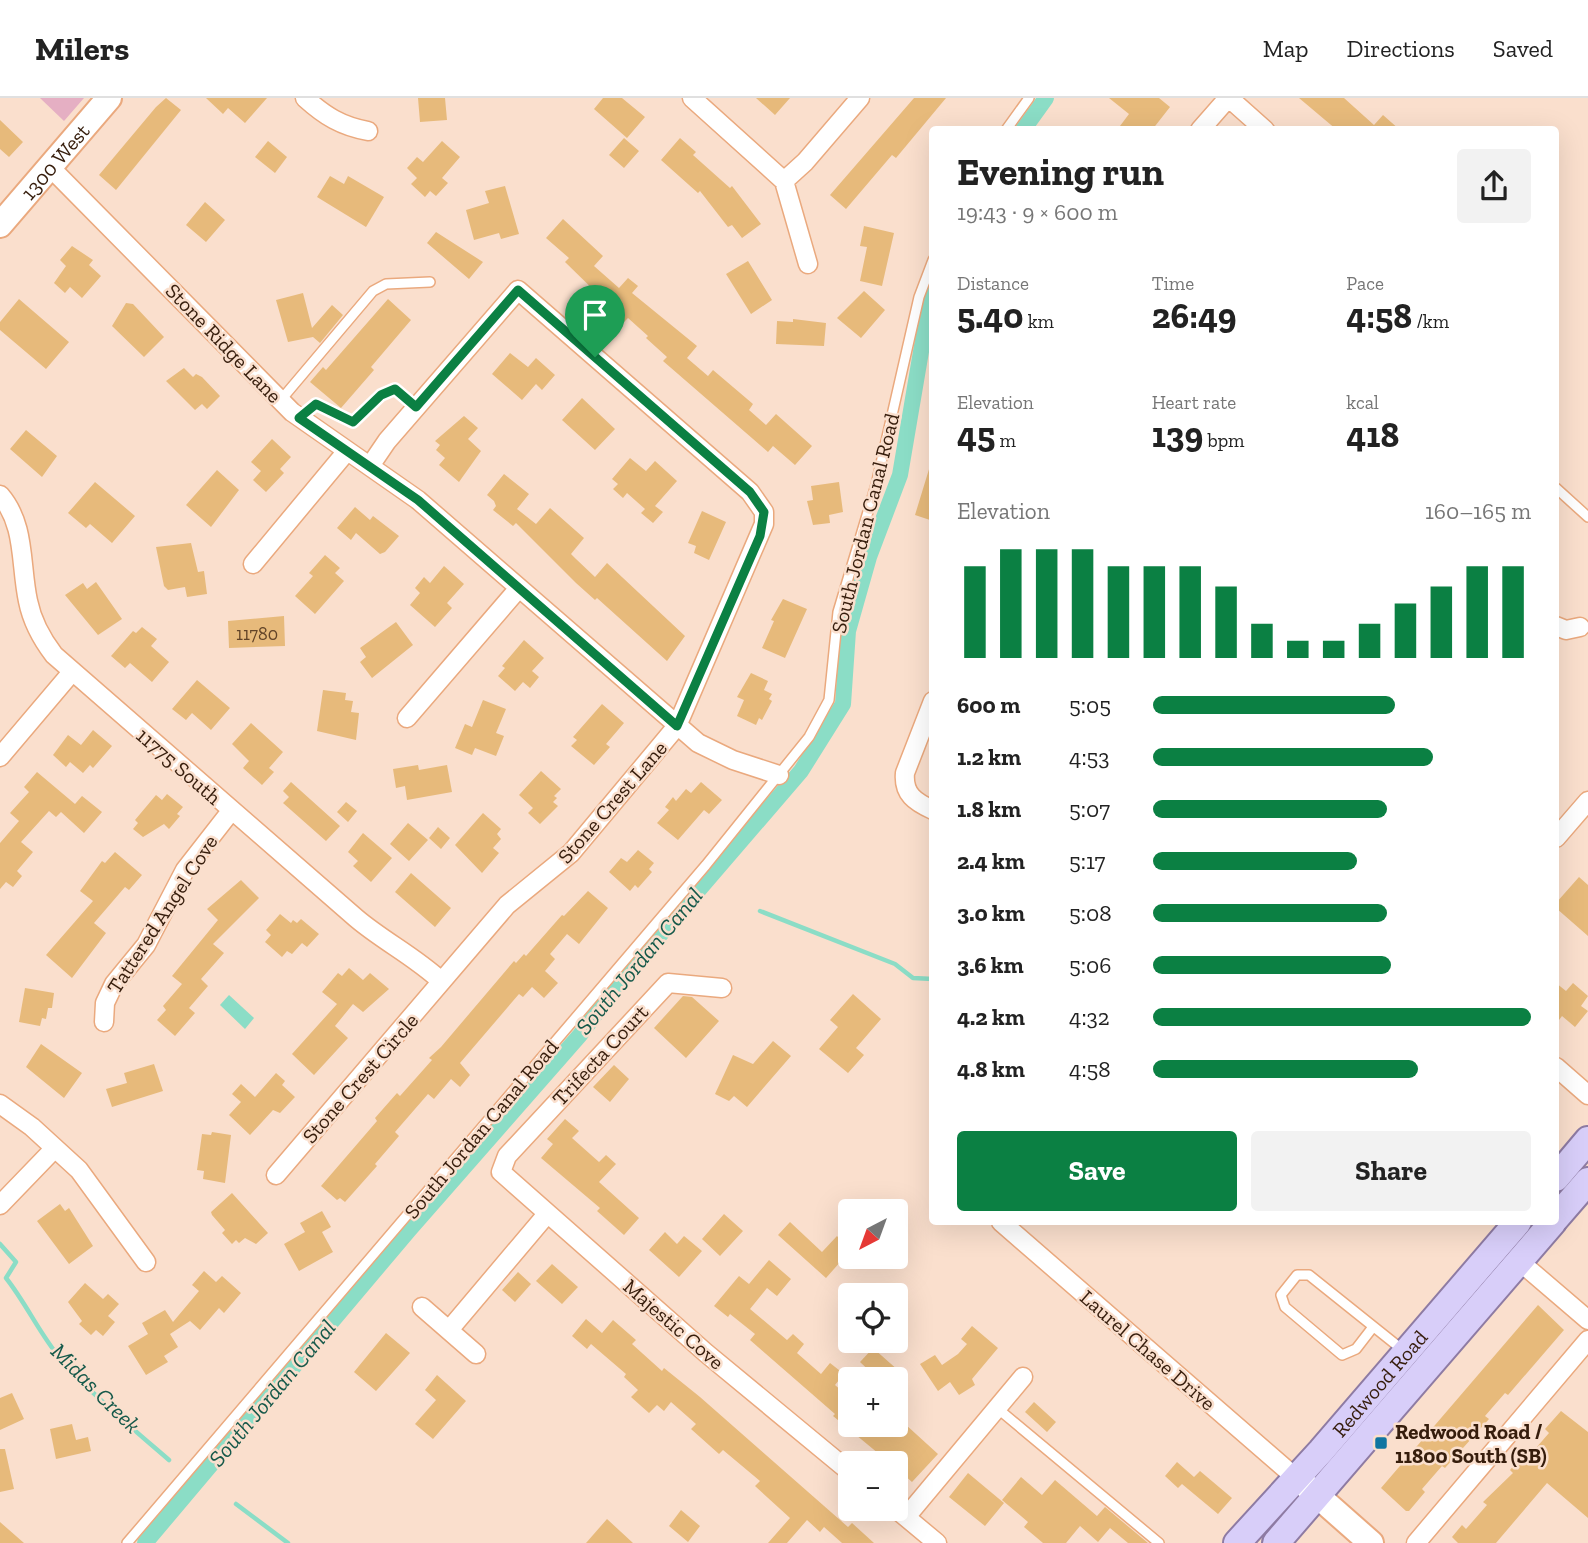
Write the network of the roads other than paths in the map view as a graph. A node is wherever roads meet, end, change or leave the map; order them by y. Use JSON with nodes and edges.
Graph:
{"nodes":[{"id":1,"x":109,"y":98,"type":"edge"},
{"id":2,"x":304,"y":98,"type":"edge"},
{"id":3,"x":692,"y":98,"type":"edge"},
{"id":4,"x":860,"y":98,"type":"edge"},
{"id":5,"x":1029,"y":98,"type":"edge"},
{"id":6,"x":1228,"y":98,"type":"edge"},
{"id":7,"x":1009,"y":126,"type":"edge"},
{"id":8,"x":1204,"y":126,"type":"edge"},
{"id":9,"x":1260,"y":126,"type":"edge"},
{"id":10,"x":368,"y":131,"type":"dead end"},
{"id":11,"x":50,"y":167,"type":"junction"},
{"id":12,"x":784,"y":181,"type":"junction"},
{"id":13,"x":3,"y":214,"type":"edge"},
{"id":14,"x":807,"y":264,"type":"dead end"},
{"id":15,"x":929,"y":271,"type":"edge"},
{"id":16,"x":430,"y":282,"type":"dead end"},
{"id":17,"x":280,"y":401,"type":"junction"},
{"id":18,"x":416,"y":407,"type":"junction"},
{"id":19,"x":299,"y":418,"type":"junction"},
{"id":20,"x":347,"y":451,"type":"junction"},
{"id":21,"x":370,"y":466,"type":"junction"},
{"id":22,"x":1559,"y":491,"type":"edge"},
{"id":23,"x":0,"y":495,"type":"edge"},
{"id":24,"x":1588,"y":517,"type":"edge"},
{"id":25,"x":253,"y":565,"type":"dead end"},
{"id":26,"x":519,"y":588,"type":"junction"},
{"id":27,"x":1559,"y":626,"type":"edge"},
{"id":28,"x":1580,"y":627,"type":"dead end"},
{"id":29,"x":72,"y":672,"type":"junction"},
{"id":30,"x":929,"y":711,"type":"edge"},
{"id":31,"x":407,"y":718,"type":"dead end"},
{"id":32,"x":677,"y":726,"type":"junction"},
{"id":33,"x":0,"y":757,"type":"edge"},
{"id":34,"x":779,"y":775,"type":"junction"},
{"id":35,"x":1588,"y":802,"type":"edge"},
{"id":36,"x":929,"y":808,"type":"edge"},
{"id":37,"x":231,"y":811,"type":"junction"},
{"id":38,"x":1559,"y":835,"type":"edge"},
{"id":39,"x":441,"y":981,"type":"junction"},
{"id":40,"x":722,"y":988,"type":"dead end"},
{"id":41,"x":103,"y":1022,"type":"dead end"},
{"id":42,"x":1559,"y":1069,"type":"edge"},
{"id":43,"x":1588,"y":1095,"type":"edge"},
{"id":44,"x":0,"y":1104,"type":"edge"},
{"id":45,"x":1588,"y":1140,"type":"edge"},
{"id":46,"x":55,"y":1148,"type":"junction"},
{"id":47,"x":501,"y":1172,"type":"joint"},
{"id":48,"x":1559,"y":1174,"type":"edge"},
{"id":49,"x":276,"y":1175,"type":"dead end"},
{"id":50,"x":1588,"y":1181,"type":"edge"},
{"id":51,"x":4,"y":1201,"type":"edge"},
{"id":52,"x":547,"y":1214,"type":"junction"},
{"id":53,"x":1559,"y":1214,"type":"edge"},
{"id":54,"x":1003,"y":1225,"type":"edge"},
{"id":55,"x":1515,"y":1225,"type":"edge"},
{"id":56,"x":1550,"y":1225,"type":"edge"},
{"id":57,"x":1519,"y":1261,"type":"junction"},
{"id":58,"x":146,"y":1262,"type":"dead end"},
{"id":59,"x":422,"y":1307,"type":"dead end"},
{"id":60,"x":1588,"y":1320,"type":"edge"},
{"id":61,"x":1373,"y":1327,"type":"junction"},
{"id":62,"x":449,"y":1330,"type":"junction"},
{"id":63,"x":1588,"y":1340,"type":"edge"},
{"id":64,"x":1405,"y":1352,"type":"junction"},
{"id":65,"x":476,"y":1353,"type":"dead end"},
{"id":66,"x":1023,"y":1377,"type":"dead end"},
{"id":67,"x":998,"y":1408,"type":"junction"},
{"id":68,"x":838,"y":1462,"type":"edge"},
{"id":69,"x":1296,"y":1478,"type":"junction"},
{"id":70,"x":1317,"y":1496,"type":"junction"},
{"id":71,"x":908,"y":1504,"type":"edge"},
{"id":72,"x":908,"y":1519,"type":"edge"},
{"id":73,"x":127,"y":1543,"type":"edge"},
{"id":74,"x":937,"y":1543,"type":"edge"},
{"id":75,"x":1159,"y":1543,"type":"edge"},
{"id":76,"x":1237,"y":1543,"type":"edge"},
{"id":77,"x":1276,"y":1543,"type":"edge"},
{"id":78,"x":1371,"y":1543,"type":"edge"},
{"id":79,"x":1416,"y":1543,"type":"edge"}],
"edges":[{"from":1,"to":11,"type":"street","name":"1300 West"},
{"from":2,"to":10,"type":"street"},
{"from":3,"to":12,"type":"street"},
{"from":4,"to":12,"type":"street"},
{"from":5,"to":7,"type":"lane"},
{"from":6,"to":8,"type":"street"},
{"from":6,"to":9,"type":"street"},
{"from":11,"to":13,"type":"street","name":"1300 West"},
{"from":11,"to":17,"type":"street","name":"Stone Ridge Lane"},
{"from":12,"to":14,"type":"street"},
{"from":15,"to":34,"type":"lane","name":"South Jordan Canal Road"},
{"from":16,"to":17,"type":"lane"},
{"from":17,"to":19,"type":"street","name":"Stone Ridge Lane"},
{"from":18,"to":19,"type":"lane"},
{"from":18,"to":21,"type":"street"},
{"from":18,"to":32,"type":"street","name":"Stone Crest Lane"},
{"from":19,"to":20,"type":"street","name":"Stone Ridge Lane"},
{"from":20,"to":21,"type":"street","name":"Stone Ridge Lane"},
{"from":20,"to":25,"type":"street"},
{"from":21,"to":26,"type":"street","name":"Stone Ridge Lane"},
{"from":22,"to":24,"type":"lane"},
{"from":23,"to":29,"type":"street","name":"11775 South"},
{"from":26,"to":31,"type":"street"},
{"from":26,"to":32,"type":"street","name":"Stone Ridge Lane"},
{"from":27,"to":28,"type":"street"},
{"from":29,"to":33,"type":"street"},
{"from":29,"to":37,"type":"street","name":"11775 South"},
{"from":30,"to":36,"type":"street"},
{"from":32,"to":34,"type":"street","name":"Stone Ridge Lane"},
{"from":32,"to":39,"type":"street","name":"Stone Crest Lane"},
{"from":34,"to":73,"type":"lane","name":"South Jordan Canal Road"},
{"from":35,"to":38,"type":"street"},
{"from":37,"to":39,"type":"street","name":"11775 South"},
{"from":37,"to":41,"type":"street","name":"Tattered Angel Cove"},
{"from":39,"to":49,"type":"street","name":"Stone Crest Circle"},
{"from":40,"to":47,"type":"street","name":"Trifecta Court"},
{"from":42,"to":43,"type":"street"},
{"from":44,"to":46,"type":"street"},
{"from":45,"to":48,"type":"main road"},
{"from":46,"to":51,"type":"street"},
{"from":46,"to":58,"type":"street"},
{"from":47,"to":52,"type":"street","name":"Majestic Cove"},
{"from":50,"to":53,"type":"main road","name":"Redwood Road"},
{"from":52,"to":62,"type":"street"},
{"from":52,"to":68,"type":"street","name":"Majestic Cove"},
{"from":54,"to":69,"type":"street","name":"Laurel Chase Drive"},
{"from":55,"to":64,"type":"main road","name":"Redwood Road"},
{"from":56,"to":57,"type":"main road","name":"Redwood Road"},
{"from":57,"to":60,"type":"street"},
{"from":57,"to":70,"type":"main road","name":"Redwood Road"},
{"from":59,"to":62,"type":"street"},
{"from":61,"to":61,"type":"lane"},
{"from":61,"to":64,"type":"lane"},
{"from":62,"to":65,"type":"street"},
{"from":63,"to":79,"type":"street"},
{"from":64,"to":69,"type":"main road","name":"Redwood Road"},
{"from":66,"to":67,"type":"street"},
{"from":67,"to":71,"type":"street"},
{"from":67,"to":75,"type":"lane"},
{"from":69,"to":70,"type":"street"},
{"from":69,"to":76,"type":"main road","name":"Redwood Road"},
{"from":70,"to":77,"type":"main road","name":"Redwood Road"},
{"from":70,"to":78,"type":"street"},
{"from":72,"to":74,"type":"street"}]}
